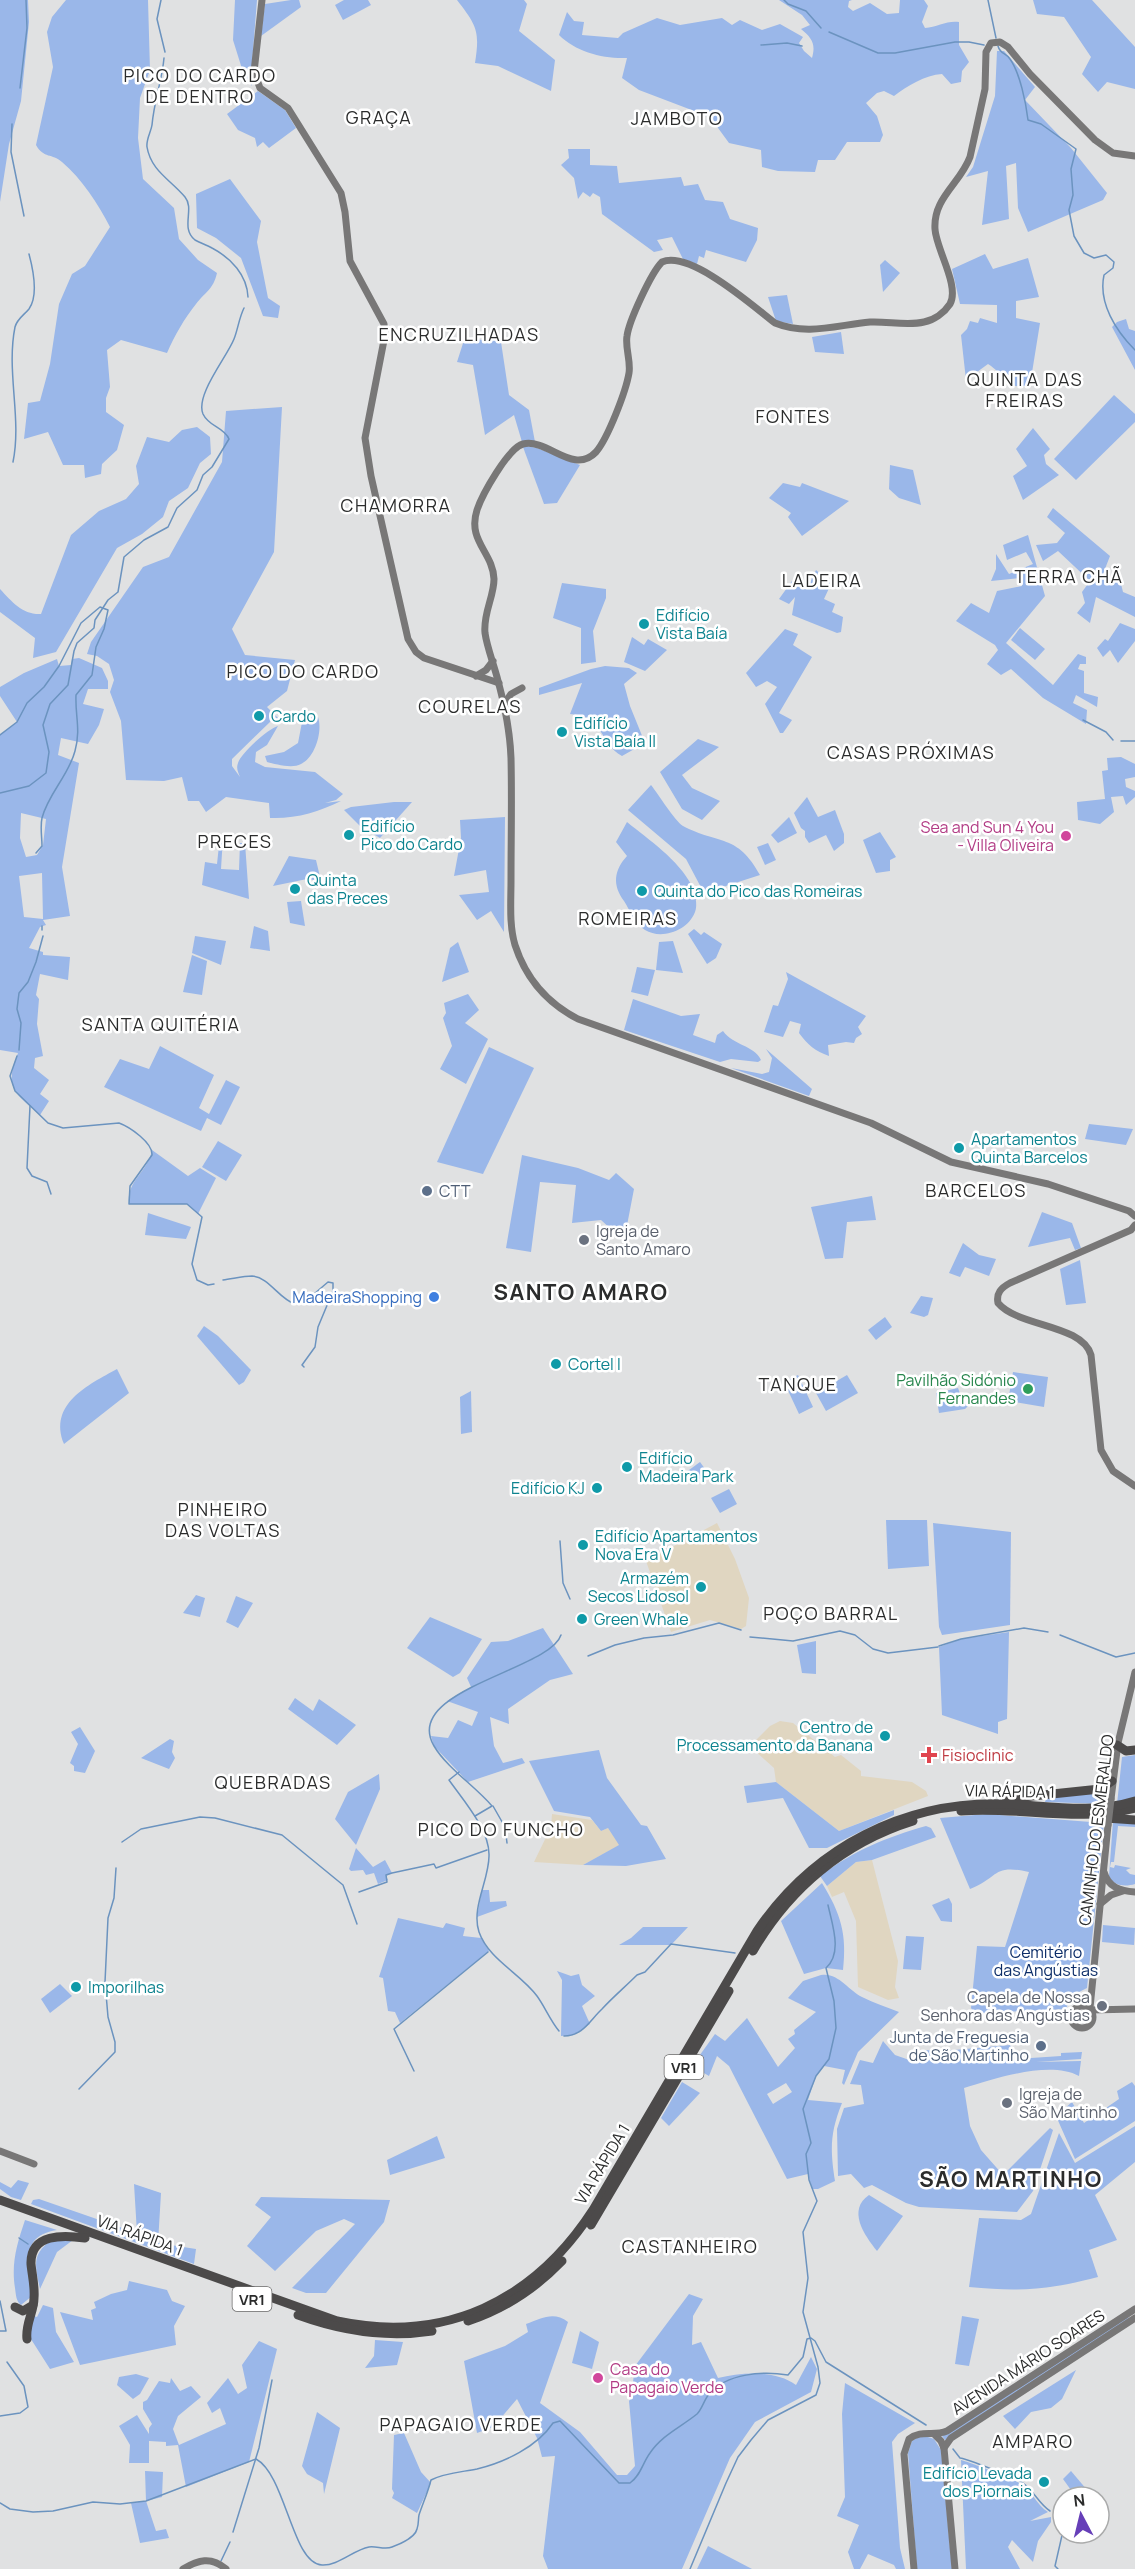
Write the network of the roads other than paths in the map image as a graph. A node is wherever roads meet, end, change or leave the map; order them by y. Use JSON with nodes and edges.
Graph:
{"nodes":[{"id":1,"x":262,"y":0,"type":"edge"},
{"id":2,"x":1135,"y":156,"type":"edge"},
{"id":3,"x":493,"y":661,"type":"junction"},
{"id":4,"x":476,"y":676,"type":"junction"},
{"id":5,"x":499,"y":683,"type":"junction"},
{"id":6,"x":522,"y":688,"type":"dead end"},
{"id":7,"x":503,"y":706,"type":"junction"},
{"id":8,"x":1135,"y":1216,"type":"edge"},
{"id":9,"x":1135,"y":1225,"type":"edge"},
{"id":10,"x":1135,"y":1486,"type":"edge"},
{"id":11,"x":1135,"y":1672,"type":"edge"},
{"id":12,"x":1118,"y":1745,"type":"junction"},
{"id":13,"x":1135,"y":1750,"type":"edge"},
{"id":14,"x":1112,"y":1781,"type":"junction"},
{"id":15,"x":1100,"y":1789,"type":"junction"},
{"id":16,"x":1111,"y":1796,"type":"junction"},
{"id":17,"x":1135,"y":1801,"type":"edge"},
{"id":18,"x":971,"y":1804,"type":"junction"},
{"id":19,"x":1135,"y":1808,"type":"edge"},
{"id":20,"x":1065,"y":1814,"type":"junction"},
{"id":21,"x":1135,"y":1820,"type":"edge"},
{"id":22,"x":1104,"y":1869,"type":"junction"},
{"id":23,"x":1114,"y":1887,"type":"junction"},
{"id":24,"x":1101,"y":1889,"type":"junction"},
{"id":25,"x":1123,"y":1891,"type":"junction"},
{"id":26,"x":1135,"y":1892,"type":"edge"},
{"id":27,"x":1100,"y":1904,"type":"junction"},
{"id":28,"x":1090,"y":1992,"type":"junction"},
{"id":29,"x":1081,"y":2006,"type":"junction"},
{"id":30,"x":1135,"y":2009,"type":"edge"},
{"id":31,"x":1092,"y":2012,"type":"junction"},
{"id":32,"x":0,"y":2151,"type":"edge"},
{"id":33,"x":34,"y":2164,"type":"dead end"},
{"id":34,"x":0,"y":2193,"type":"edge"},
{"id":35,"x":0,"y":2200,"type":"edge"},
{"id":36,"x":0,"y":2207,"type":"edge"},
{"id":37,"x":16,"y":2210,"type":"junction"},
{"id":38,"x":34,"y":2216,"type":"junction"},
{"id":39,"x":85,"y":2238,"type":"junction"},
{"id":40,"x":33,"y":2305,"type":"junction"},
{"id":41,"x":15,"y":2307,"type":"dead end"},
{"id":42,"x":1135,"y":2309,"type":"edge"},
{"id":43,"x":1135,"y":2318,"type":"edge"},
{"id":44,"x":364,"y":2329,"type":"junction"},
{"id":45,"x":379,"y":2330,"type":"junction"},
{"id":46,"x":27,"y":2339,"type":"dead end"},
{"id":47,"x":935,"y":2435,"type":"junction"},
{"id":48,"x":944,"y":2448,"type":"junction"},
{"id":49,"x":183,"y":2569,"type":"edge"},
{"id":50,"x":226,"y":2569,"type":"edge"},
{"id":51,"x":914,"y":2569,"type":"edge"},
{"id":52,"x":955,"y":2569,"type":"edge"}],
"edges":[{"from":1,"to":4,"type":"main road"},
{"from":2,"to":3,"type":"main road"},
{"from":3,"to":4,"type":"main road"},
{"from":3,"to":5,"type":"main road"},
{"from":4,"to":5,"type":"main road"},
{"from":5,"to":7,"type":"main road"},
{"from":6,"to":7,"type":"main road"},
{"from":7,"to":8,"type":"main road"},
{"from":9,"to":10,"type":"main road"},
{"from":11,"to":12,"type":"main road","name":"CAMINHO DO ESMERALDO"},
{"from":12,"to":13,"type":"highway"},
{"from":12,"to":14,"type":"main road","name":"CAMINHO DO ESMERALDO"},
{"from":14,"to":15,"type":"highway"},
{"from":14,"to":16,"type":"main road","name":"CAMINHO DO ESMERALDO"},
{"from":15,"to":16,"type":"highway"},
{"from":15,"to":18,"type":"highway"},
{"from":16,"to":22,"type":"main road","name":"CAMINHO DO ESMERALDO","bridge":true},
{"from":17,"to":18,"type":"highway","name":"VIA RÁPIDA 1","number":"VR1"},
{"from":18,"to":45,"type":"highway","name":"VIA RÁPIDA 1","number":"VR1"},
{"from":19,"to":20,"type":"highway","name":"VIA RÁPIDA 1","number":"VR1"},
{"from":20,"to":21,"type":"highway"},
{"from":20,"to":45,"type":"highway","name":"VIA RÁPIDA 1","number":"VR1"},
{"from":22,"to":23,"type":"main road"},
{"from":22,"to":24,"type":"main road","name":"CAMINHO DO ESMERALDO"},
{"from":23,"to":24,"type":"main road"},
{"from":23,"to":25,"type":"main road"},
{"from":24,"to":27,"type":"main road","name":"CAMINHO DO ESMERALDO"},
{"from":25,"to":26,"type":"main road"},
{"from":25,"to":27,"type":"main road"},
{"from":27,"to":28,"type":"main road","name":"CAMINHO DO ESMERALDO"},
{"from":28,"to":29,"type":"main road","name":"CAMINHO DO ESMERALDO"},
{"from":28,"to":31,"type":"main road","name":"CAMINHO DO ESMERALDO"},
{"from":29,"to":31,"type":"main road"},
{"from":29,"to":31,"type":"main road"},
{"from":30,"to":31,"type":"main road"},
{"from":32,"to":33,"type":"main road"},
{"from":34,"to":37,"type":"highway"},
{"from":35,"to":37,"type":"highway","name":"VIA RÁPIDA 1","number":"VR1"},
{"from":36,"to":37,"type":"highway","name":"VIA RÁPIDA 1","number":"VR1"},
{"from":37,"to":38,"type":"highway","name":"VIA RÁPIDA 1","number":"VR1"},
{"from":38,"to":39,"type":"highway","name":"VIA RÁPIDA 1","number":"VR1"},
{"from":38,"to":44,"type":"highway","name":"VIA RÁPIDA 1","number":"VR1"},
{"from":39,"to":40,"type":"highway"},
{"from":39,"to":44,"type":"highway","name":"VIA RÁPIDA 1","number":"VR1"},
{"from":40,"to":41,"type":"highway"},
{"from":40,"to":46,"type":"highway"},
{"from":42,"to":47,"type":"main road","name":"AVENIDA MÁRIO SOARES"},
{"from":43,"to":48,"type":"main road","name":"AVENIDA MÁRIO SOARES"},
{"from":44,"to":45,"type":"highway","name":"VIA RÁPIDA 1","number":"VR1"},
{"from":47,"to":48,"type":"main road"},
{"from":47,"to":51,"type":"main road","name":"AVENIDA MÁRIO SOARES"},
{"from":48,"to":52,"type":"main road"},
{"from":49,"to":50,"type":"main road"}]}
